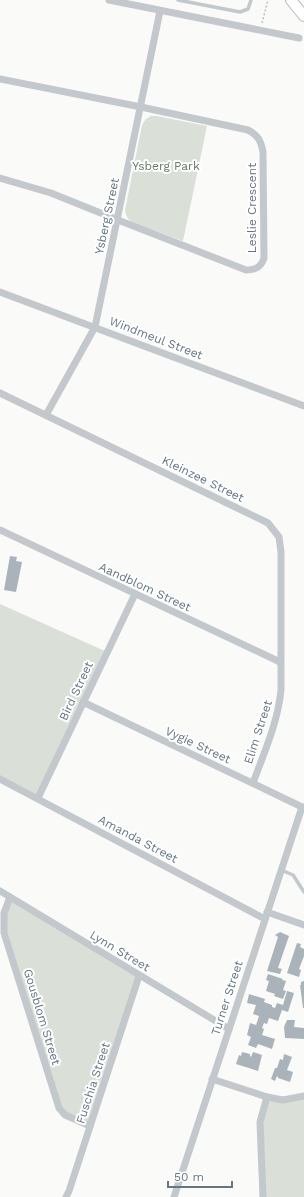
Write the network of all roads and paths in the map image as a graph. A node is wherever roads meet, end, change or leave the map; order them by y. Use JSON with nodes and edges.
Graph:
{"nodes":[{"id":1,"x":109,"y":0,"type":"edge"},
{"id":2,"x":178,"y":0,"type":"edge"},
{"id":3,"x":251,"y":0,"type":"edge"},
{"id":4,"x":268,"y":0,"type":"edge"},
{"id":5,"x":291,"y":0,"type":"edge"},
{"id":6,"x":160,"y":10,"type":"junction"},
{"id":7,"x":304,"y":16,"type":"edge"},
{"id":8,"x":259,"y":30,"type":"junction"},
{"id":9,"x":299,"y":38,"type":"dead end"},
{"id":10,"x":0,"y":79,"type":"edge"},
{"id":11,"x":140,"y":107,"type":"junction"},
{"id":12,"x":0,"y":178,"type":"edge"},
{"id":13,"x":118,"y":220,"type":"junction"},
{"id":14,"x":0,"y":292,"type":"edge"},
{"id":15,"x":95,"y":327,"type":"junction"},
{"id":16,"x":0,"y":393,"type":"edge"},
{"id":17,"x":304,"y":406,"type":"edge"},
{"id":18,"x":46,"y":416,"type":"junction"},
{"id":19,"x":0,"y":530,"type":"edge"},
{"id":20,"x":135,"y":594,"type":"junction"},
{"id":21,"x":280,"y":662,"type":"junction"},
{"id":22,"x":83,"y":702,"type":"junction"},
{"id":23,"x":0,"y":779,"type":"edge"},
{"id":24,"x":253,"y":783,"type":"junction"},
{"id":25,"x":38,"y":798,"type":"junction"},
{"id":26,"x":303,"y":807,"type":"edge"},
{"id":27,"x":281,"y":870,"type":"junction"},
{"id":28,"x":0,"y":891,"type":"edge"},
{"id":29,"x":304,"y":892,"type":"edge"},
{"id":30,"x":10,"y":898,"type":"junction"},
{"id":31,"x":266,"y":916,"type":"junction"},
{"id":32,"x":304,"y":925,"type":"edge"},
{"id":33,"x":139,"y":976,"type":"junction"},
{"id":34,"x":229,"y":1029,"type":"junction"},
{"id":35,"x":212,"y":1079,"type":"junction"},
{"id":36,"x":304,"y":1096,"type":"edge"},
{"id":37,"x":267,"y":1097,"type":"junction"},
{"id":38,"x":90,"y":1126,"type":"junction"},
{"id":39,"x":66,"y":1197,"type":"edge"},
{"id":40,"x":174,"y":1197,"type":"edge"},
{"id":41,"x":263,"y":1197,"type":"edge"}],
"edges":[{"from":1,"to":6,"type":"street"},
{"from":2,"to":3,"type":"lane"},
{"from":4,"to":8,"type":"path"},
{"from":5,"to":7,"type":"street"},
{"from":6,"to":8,"type":"street"},
{"from":6,"to":11,"type":"street","name":"Ysberg Street"},
{"from":8,"to":9,"type":"street"},
{"from":10,"to":11,"type":"street","name":"Leslie Crescent"},
{"from":11,"to":13,"type":"street","name":"Ysberg Street"},
{"from":11,"to":13,"type":"street","name":"Leslie Crescent"},
{"from":12,"to":13,"type":"street","name":"Leslie Crescent"},
{"from":13,"to":15,"type":"street","name":"Ysberg Street"},
{"from":14,"to":15,"type":"street","name":"Windmeul Street"},
{"from":15,"to":17,"type":"street","name":"Windmeul Street"},
{"from":15,"to":18,"type":"street","name":"Ysberg Street"},
{"from":16,"to":18,"type":"street","name":"Kleinzee Street"},
{"from":18,"to":21,"type":"street","name":"Kleinzee Street"},
{"from":19,"to":20,"type":"street","name":"Aandblom Street"},
{"from":20,"to":21,"type":"street","name":"Aandblom Street"},
{"from":20,"to":22,"type":"street","name":"Bird Street"},
{"from":21,"to":24,"type":"street","name":"Elim Street"},
{"from":22,"to":24,"type":"street","name":"Vygie Street"},
{"from":22,"to":25,"type":"street","name":"Bird Street"},
{"from":23,"to":25,"type":"street","name":"Amanda Street"},
{"from":24,"to":26,"type":"street","name":"Vygie Street"},
{"from":25,"to":31,"type":"street","name":"Amanda Street"},
{"from":26,"to":27,"type":"street","name":"Turner Street"},
{"from":27,"to":29,"type":"lane"},
{"from":27,"to":31,"type":"street","name":"Turner Street"},
{"from":28,"to":30,"type":"street","name":"Lynn Street"},
{"from":30,"to":33,"type":"street","name":"Lynn Street"},
{"from":30,"to":38,"type":"street","name":"Gousblom Street"},
{"from":31,"to":32,"type":"street","name":"Amanda Street"},
{"from":31,"to":34,"type":"street","name":"Turner Street"},
{"from":33,"to":34,"type":"street","name":"Lynn Street"},
{"from":33,"to":38,"type":"street","name":"Fuschia Street"},
{"from":34,"to":35,"type":"street","name":"Turner Street"},
{"from":35,"to":37,"type":"street"},
{"from":35,"to":40,"type":"street","name":"Turner Street"},
{"from":36,"to":37,"type":"street"},
{"from":37,"to":41,"type":"street"},
{"from":38,"to":39,"type":"street","name":"Fuschia Street"}]}
